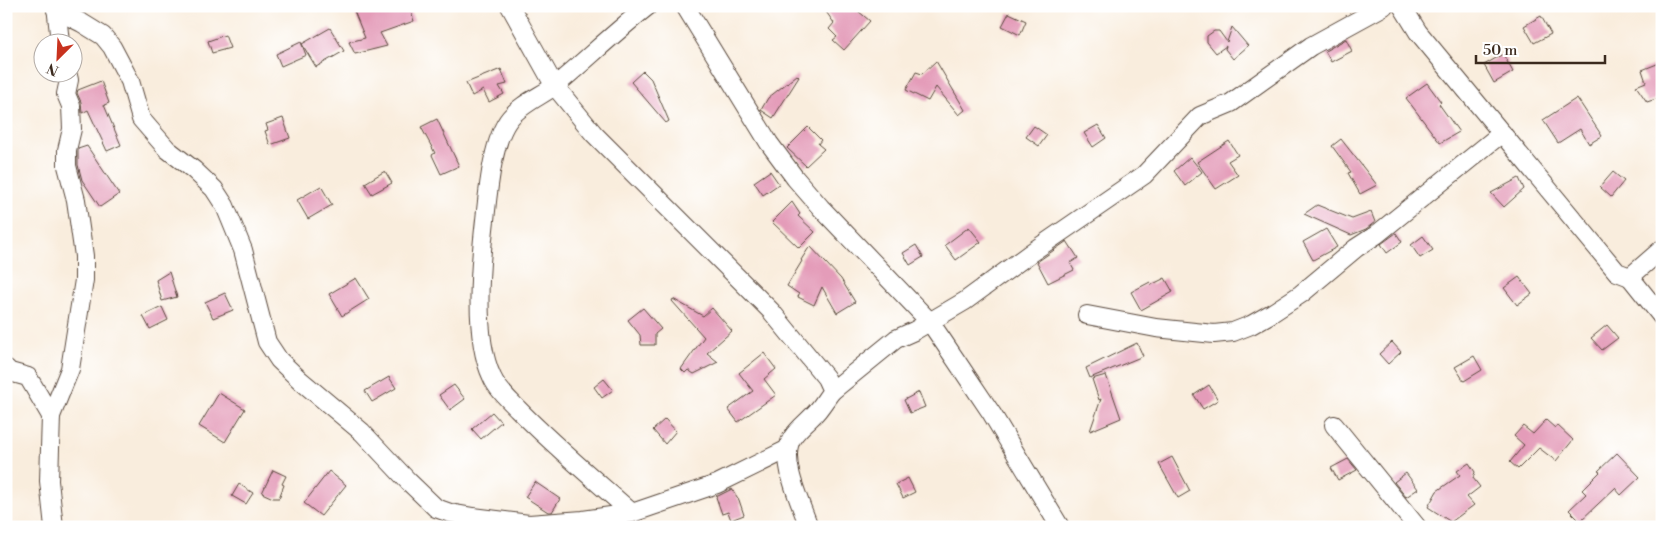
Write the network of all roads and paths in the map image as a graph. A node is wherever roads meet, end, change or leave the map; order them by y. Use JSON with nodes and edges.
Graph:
{"nodes":[{"id":1,"x":510,"y":6,"type":"edge"},
{"id":2,"x":648,"y":6,"type":"edge"},
{"id":3,"x":685,"y":6,"type":"edge"},
{"id":4,"x":1384,"y":6,"type":"edge"},
{"id":5,"x":1402,"y":6,"type":"edge"},
{"id":6,"x":56,"y":8,"type":"edge"},
{"id":7,"x":59,"y":32,"type":"edge"},
{"id":8,"x":69,"y":82,"type":"edge"},
{"id":9,"x":554,"y":86,"type":"junction"},
{"id":10,"x":1502,"y":133,"type":"junction"},
{"id":11,"x":1662,"y":249,"type":"edge"},
{"id":12,"x":1630,"y":277,"type":"junction"},
{"id":13,"x":1087,"y":315,"type":"dead end"},
{"id":14,"x":1662,"y":317,"type":"edge"},
{"id":15,"x":930,"y":322,"type":"junction"},
{"id":16,"x":6,"y":368,"type":"edge"},
{"id":17,"x":832,"y":391,"type":"junction"},
{"id":18,"x":51,"y":416,"type":"junction"},
{"id":19,"x":1334,"y":424,"type":"dead end"},
{"id":20,"x":788,"y":449,"type":"junction"},
{"id":21,"x":632,"y":513,"type":"junction"},
{"id":22,"x":529,"y":525,"type":"edge"},
{"id":23,"x":54,"y":527,"type":"edge"},
{"id":24,"x":809,"y":527,"type":"edge"},
{"id":25,"x":1060,"y":527,"type":"edge"},
{"id":26,"x":1416,"y":527,"type":"edge"}],
"edges":[{"from":1,"to":9,"type":"street"},
{"from":2,"to":9,"type":"street"},
{"from":3,"to":15,"type":"street"},
{"from":4,"to":15,"type":"street"},
{"from":5,"to":10,"type":"street"},
{"from":6,"to":7,"type":"street"},
{"from":6,"to":22,"type":"street"},
{"from":8,"to":18,"type":"street"},
{"from":9,"to":17,"type":"street"},
{"from":9,"to":21,"type":"street"},
{"from":10,"to":12,"type":"street"},
{"from":10,"to":13,"type":"street"},
{"from":11,"to":12,"type":"street"},
{"from":12,"to":14,"type":"street"},
{"from":15,"to":17,"type":"street"},
{"from":15,"to":25,"type":"street"},
{"from":16,"to":18,"type":"street"},
{"from":17,"to":20,"type":"street"},
{"from":18,"to":23,"type":"street"},
{"from":19,"to":26,"type":"street"},
{"from":20,"to":21,"type":"street"},
{"from":20,"to":24,"type":"street"},
{"from":21,"to":22,"type":"street"}]}
